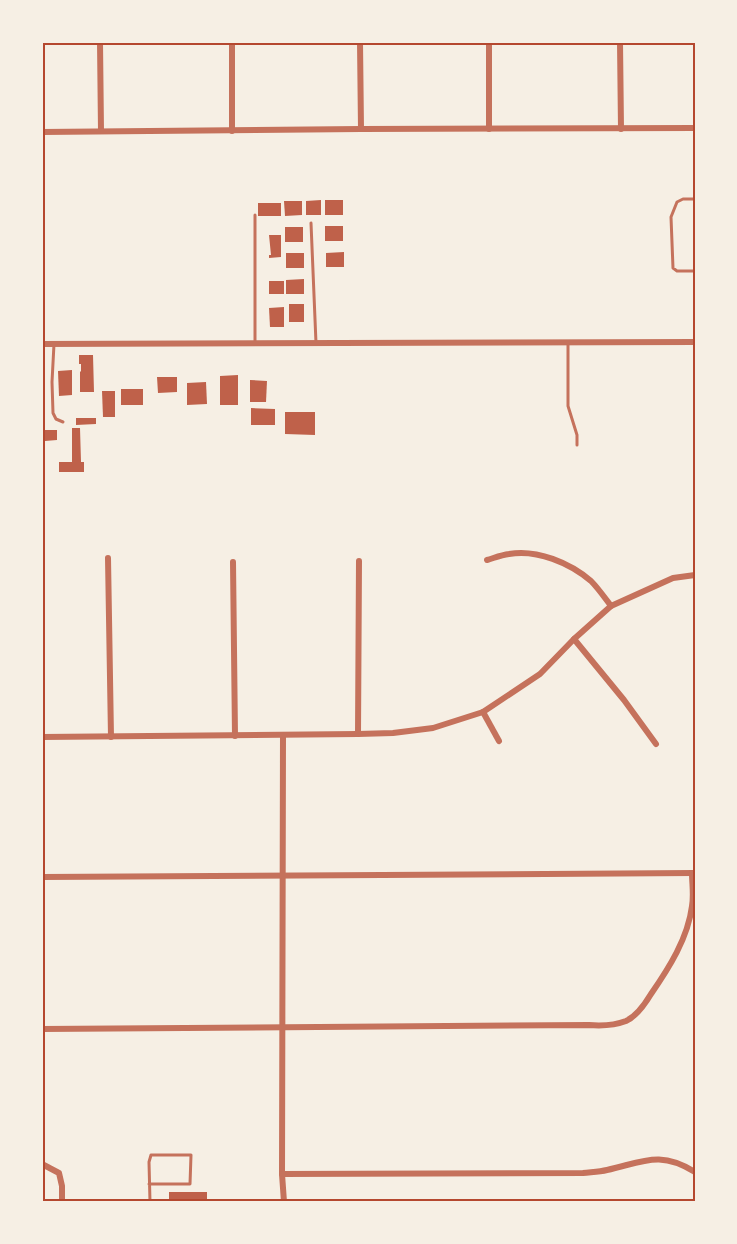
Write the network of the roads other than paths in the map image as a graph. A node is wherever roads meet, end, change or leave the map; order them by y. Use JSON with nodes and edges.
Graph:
{"nodes":[{"id":1,"x":100,"y":42,"type":"edge"},
{"id":2,"x":232,"y":42,"type":"edge"},
{"id":3,"x":360,"y":42,"type":"edge"},
{"id":4,"x":489,"y":42,"type":"edge"},
{"id":5,"x":620,"y":42,"type":"edge"},
{"id":6,"x":695,"y":128,"type":"edge"},
{"id":7,"x":361,"y":129,"type":"junction"},
{"id":8,"x":489,"y":129,"type":"junction"},
{"id":9,"x":621,"y":129,"type":"junction"},
{"id":10,"x":232,"y":130,"type":"junction"},
{"id":11,"x":101,"y":131,"type":"junction"},
{"id":12,"x":42,"y":132,"type":"edge"},
{"id":13,"x":695,"y":199,"type":"edge"},
{"id":14,"x":255,"y":215,"type":"dead end"},
{"id":15,"x":311,"y":223,"type":"dead end"},
{"id":16,"x":695,"y":271,"type":"edge"},
{"id":17,"x":568,"y":342,"type":"junction"},
{"id":18,"x":695,"y":342,"type":"edge"},
{"id":19,"x":255,"y":343,"type":"junction"},
{"id":20,"x":316,"y":343,"type":"junction"},
{"id":21,"x":42,"y":344,"type":"edge"},
{"id":22,"x":54,"y":344,"type":"junction"},
{"id":23,"x":63,"y":422,"type":"dead end"},
{"id":24,"x":577,"y":445,"type":"dead end"},
{"id":25,"x":108,"y":558,"type":"dead end"},
{"id":26,"x":487,"y":560,"type":"dead end"},
{"id":27,"x":359,"y":561,"type":"dead end"},
{"id":28,"x":233,"y":562,"type":"dead end"},
{"id":29,"x":695,"y":575,"type":"edge"},
{"id":30,"x":611,"y":606,"type":"junction"},
{"id":31,"x":574,"y":639,"type":"junction"},
{"id":32,"x":483,"y":712,"type":"junction"},
{"id":33,"x":358,"y":734,"type":"junction"},
{"id":34,"x":283,"y":735,"type":"junction"},
{"id":35,"x":235,"y":736,"type":"junction"},
{"id":36,"x":42,"y":737,"type":"edge"},
{"id":37,"x":111,"y":737,"type":"junction"},
{"id":38,"x":500,"y":741,"type":"dead end"},
{"id":39,"x":656,"y":744,"type":"dead end"},
{"id":40,"x":694,"y":873,"type":"edge"},
{"id":41,"x":282,"y":875,"type":"junction"},
{"id":42,"x":42,"y":877,"type":"edge"},
{"id":43,"x":282,"y":1027,"type":"junction"},
{"id":44,"x":42,"y":1029,"type":"edge"},
{"id":45,"x":42,"y":1164,"type":"edge"},
{"id":46,"x":695,"y":1172,"type":"edge"},
{"id":47,"x":282,"y":1174,"type":"junction"},
{"id":48,"x":149,"y":1184,"type":"junction"},
{"id":49,"x":62,"y":1202,"type":"edge"},
{"id":50,"x":150,"y":1202,"type":"edge"},
{"id":51,"x":284,"y":1202,"type":"edge"}],
"edges":[{"from":1,"to":11,"type":"street"},
{"from":2,"to":10,"type":"street"},
{"from":3,"to":7,"type":"street"},
{"from":4,"to":8,"type":"street"},
{"from":5,"to":9,"type":"street"},
{"from":6,"to":9,"type":"street"},
{"from":7,"to":8,"type":"street"},
{"from":7,"to":10,"type":"street"},
{"from":8,"to":9,"type":"street"},
{"from":10,"to":11,"type":"street"},
{"from":11,"to":12,"type":"street"},
{"from":13,"to":16,"type":"lane"},
{"from":14,"to":19,"type":"lane"},
{"from":15,"to":20,"type":"lane"},
{"from":17,"to":18,"type":"street"},
{"from":17,"to":20,"type":"street"},
{"from":17,"to":24,"type":"lane"},
{"from":19,"to":20,"type":"street"},
{"from":19,"to":22,"type":"street"},
{"from":21,"to":22,"type":"street"},
{"from":22,"to":23,"type":"lane"},
{"from":25,"to":37,"type":"street"},
{"from":26,"to":30,"type":"street"},
{"from":27,"to":33,"type":"street"},
{"from":28,"to":35,"type":"street"},
{"from":29,"to":30,"type":"street"},
{"from":30,"to":31,"type":"street"},
{"from":31,"to":32,"type":"street"},
{"from":31,"to":39,"type":"street"},
{"from":32,"to":33,"type":"street"},
{"from":32,"to":38,"type":"street"},
{"from":33,"to":34,"type":"street"},
{"from":34,"to":35,"type":"street"},
{"from":34,"to":41,"type":"street"},
{"from":35,"to":37,"type":"street"},
{"from":36,"to":37,"type":"street"},
{"from":40,"to":41,"type":"street"},
{"from":40,"to":43,"type":"street"},
{"from":41,"to":42,"type":"street"},
{"from":41,"to":43,"type":"street"},
{"from":43,"to":44,"type":"street"},
{"from":43,"to":47,"type":"street"},
{"from":45,"to":49,"type":"street"},
{"from":46,"to":47,"type":"street"},
{"from":47,"to":51,"type":"street"},
{"from":48,"to":48,"type":"lane"},
{"from":48,"to":50,"type":"lane"}]}
